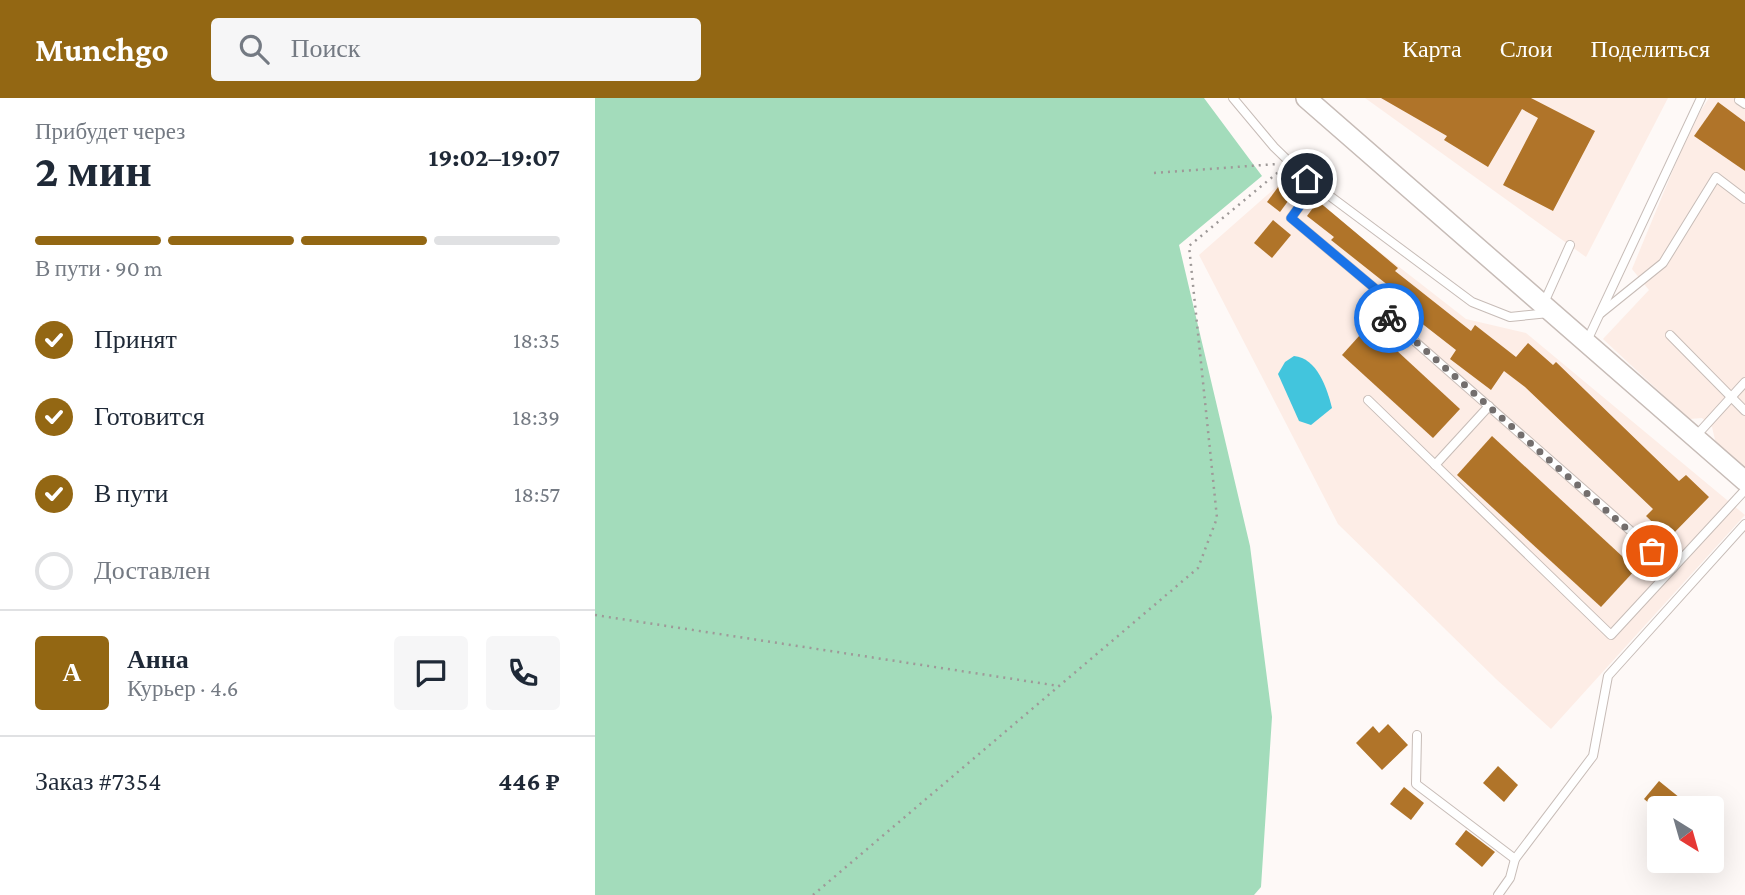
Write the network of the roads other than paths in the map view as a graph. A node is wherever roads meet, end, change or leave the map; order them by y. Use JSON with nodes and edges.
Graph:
{"nodes":[{"id":1,"x":1233,"y":98,"type":"edge"},
{"id":2,"x":1306,"y":98,"type":"edge"},
{"id":3,"x":1701,"y":98,"type":"edge"},
{"id":4,"x":1315,"y":185,"type":"junction"},
{"id":5,"x":1745,"y":199,"type":"edge"},
{"id":6,"x":1570,"y":245,"type":"dead end"},
{"id":7,"x":1548,"y":309,"type":"junction"},
{"id":8,"x":1599,"y":315,"type":"junction"},
{"id":9,"x":1670,"y":335,"type":"dead end"},
{"id":10,"x":1586,"y":342,"type":"junction"},
{"id":11,"x":1745,"y":382,"type":"edge"},
{"id":12,"x":1731,"y":398,"type":"junction"},
{"id":13,"x":1368,"y":400,"type":"dead end"},
{"id":14,"x":1489,"y":407,"type":"junction"},
{"id":15,"x":1745,"y":411,"type":"edge"},
{"id":16,"x":1695,"y":437,"type":"junction"},
{"id":17,"x":1435,"y":465,"type":"junction"},
{"id":18,"x":1745,"y":481,"type":"edge"},
{"id":19,"x":1745,"y":490,"type":"edge"},
{"id":20,"x":1745,"y":524,"type":"edge"},
{"id":21,"x":1672,"y":568,"type":"junction"},
{"id":22,"x":1417,"y":735,"type":"dead end"},
{"id":23,"x":1515,"y":859,"type":"junction"},
{"id":24,"x":1498,"y":895,"type":"edge"}],
"edges":[{"from":1,"to":4,"type":"lane"},
{"from":2,"to":7,"type":"street"},
{"from":3,"to":8,"type":"lane"},
{"from":4,"to":7,"type":"lane"},
{"from":4,"to":14,"type":"lane"},
{"from":5,"to":8,"type":"lane"},
{"from":6,"to":7,"type":"lane"},
{"from":7,"to":10,"type":"street"},
{"from":8,"to":10,"type":"lane"},
{"from":9,"to":12,"type":"lane"},
{"from":10,"to":16,"type":"street"},
{"from":11,"to":12,"type":"lane"},
{"from":12,"to":15,"type":"lane"},
{"from":12,"to":16,"type":"lane"},
{"from":13,"to":17,"type":"lane"},
{"from":14,"to":17,"type":"lane"},
{"from":14,"to":21,"type":"lane"},
{"from":16,"to":18,"type":"street"},
{"from":17,"to":21,"type":"lane"},
{"from":19,"to":21,"type":"lane"},
{"from":20,"to":23,"type":"lane"},
{"from":22,"to":23,"type":"lane"},
{"from":23,"to":24,"type":"lane"}]}
